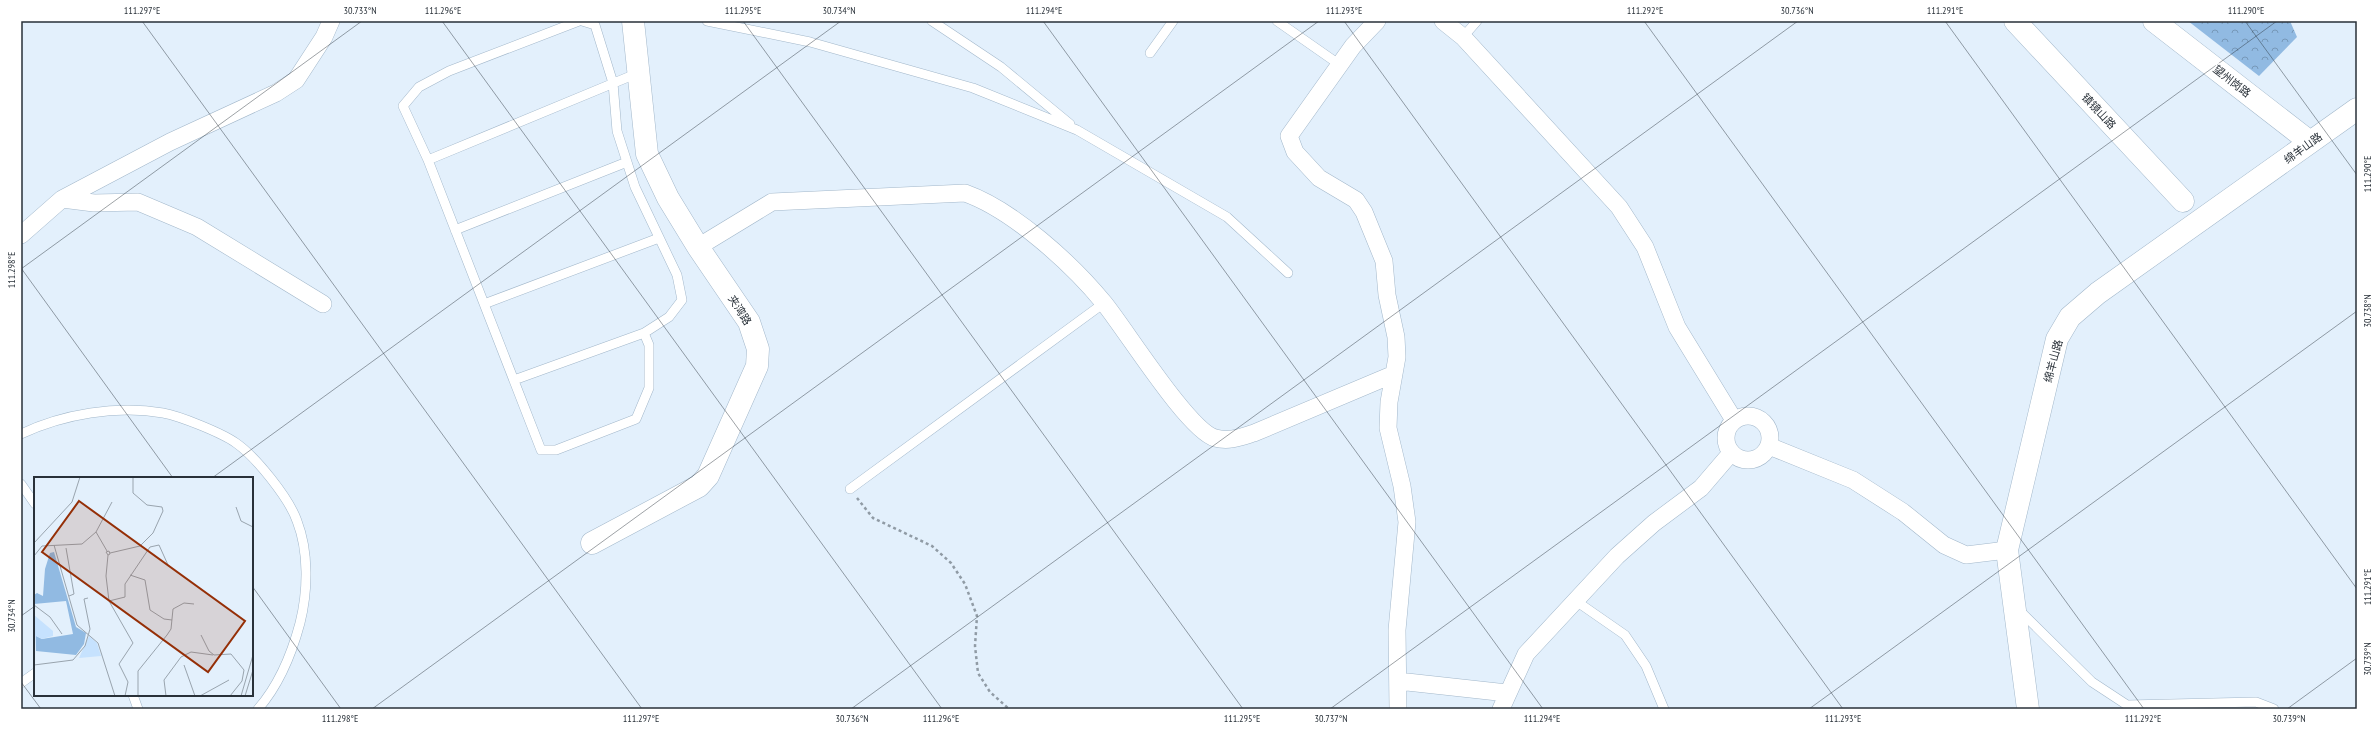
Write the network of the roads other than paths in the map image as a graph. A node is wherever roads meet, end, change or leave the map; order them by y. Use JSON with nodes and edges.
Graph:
{"nodes":[{"id":1,"x":331,"y":21,"type":"edge"},
{"id":2,"x":579,"y":21,"type":"edge"},
{"id":3,"x":582,"y":21,"type":"edge"},
{"id":4,"x":633,"y":21,"type":"edge"},
{"id":5,"x":707,"y":21,"type":"edge"},
{"id":6,"x":932,"y":21,"type":"edge"},
{"id":7,"x":1173,"y":21,"type":"edge"},
{"id":8,"x":1277,"y":21,"type":"edge"},
{"id":9,"x":1377,"y":21,"type":"edge"},
{"id":10,"x":1443,"y":21,"type":"edge"},
{"id":11,"x":1477,"y":21,"type":"edge"},
{"id":12,"x":2015,"y":21,"type":"edge"},
{"id":13,"x":2154,"y":21,"type":"edge"},
{"id":14,"x":1463,"y":38,"type":"junction"},
{"id":15,"x":1150,"y":53,"type":"dead end"},
{"id":16,"x":1340,"y":65,"type":"junction"},
{"id":17,"x":638,"y":73,"type":"junction"},
{"id":18,"x":613,"y":83,"type":"junction"},
{"id":19,"x":2357,"y":109,"type":"edge"},
{"id":20,"x":1077,"y":130,"type":"junction"},
{"id":21,"x":2310,"y":142,"type":"junction"},
{"id":22,"x":428,"y":160,"type":"junction"},
{"id":23,"x":627,"y":162,"type":"junction"},
{"id":24,"x":62,"y":199,"type":"junction"},
{"id":25,"x":2183,"y":201,"type":"dead end"},
{"id":26,"x":455,"y":230,"type":"junction"},
{"id":27,"x":21,"y":234,"type":"edge"},
{"id":28,"x":659,"y":238,"type":"junction"},
{"id":29,"x":698,"y":247,"type":"junction"},
{"id":30,"x":1288,"y":273,"type":"dead end"},
{"id":31,"x":1104,"y":303,"type":"junction"},
{"id":32,"x":323,"y":304,"type":"dead end"},
{"id":33,"x":484,"y":304,"type":"junction"},
{"id":34,"x":644,"y":333,"type":"junction"},
{"id":35,"x":1394,"y":374,"type":"junction"},
{"id":36,"x":514,"y":380,"type":"junction"},
{"id":37,"x":1734,"y":420,"type":"junction"},
{"id":38,"x":21,"y":434,"type":"edge"},
{"id":39,"x":1769,"y":446,"type":"junction"},
{"id":40,"x":1731,"y":453,"type":"junction"},
{"id":41,"x":21,"y":484,"type":"edge"},
{"id":42,"x":850,"y":489,"type":"road end"},
{"id":43,"x":34,"y":503,"type":"edge"},
{"id":44,"x":592,"y":543,"type":"dead end"},
{"id":45,"x":2007,"y":550,"type":"junction"},
{"id":46,"x":1576,"y":601,"type":"junction"},
{"id":47,"x":2014,"y":605,"type":"junction"},
{"id":48,"x":34,"y":674,"type":"edge"},
{"id":49,"x":1398,"y":681,"type":"junction"},
{"id":50,"x":21,"y":683,"type":"edge"},
{"id":51,"x":1507,"y":693,"type":"junction"},
{"id":52,"x":133,"y":696,"type":"edge"},
{"id":53,"x":138,"y":709,"type":"edge"},
{"id":54,"x":258,"y":709,"type":"edge"},
{"id":55,"x":1398,"y":709,"type":"edge"},
{"id":56,"x":1500,"y":709,"type":"edge"},
{"id":57,"x":1664,"y":709,"type":"edge"},
{"id":58,"x":2028,"y":709,"type":"edge"},
{"id":59,"x":2274,"y":709,"type":"edge"}],
"edges":[{"from":1,"to":24,"type":"street"},
{"from":2,"to":22,"type":"lane"},
{"from":3,"to":18,"type":"lane"},
{"from":4,"to":17,"type":"street","name":"夹湾路"},
{"from":5,"to":20,"type":"lane"},
{"from":6,"to":20,"type":"lane"},
{"from":7,"to":15,"type":"lane"},
{"from":8,"to":16,"type":"lane"},
{"from":9,"to":16,"type":"street"},
{"from":10,"to":14,"type":"street"},
{"from":11,"to":14,"type":"lane"},
{"from":12,"to":25,"type":"street","name":"镇镜山路"},
{"from":13,"to":21,"type":"street","name":"望州岗路"},
{"from":14,"to":37,"type":"street"},
{"from":16,"to":35,"type":"street"},
{"from":17,"to":18,"type":"lane"},
{"from":17,"to":29,"type":"street","name":"夹湾路"},
{"from":18,"to":22,"type":"lane"},
{"from":18,"to":23,"type":"lane"},
{"from":19,"to":21,"type":"street","name":"绵羊山路"},
{"from":20,"to":30,"type":"lane"},
{"from":21,"to":45,"type":"street","name":"绵羊山路"},
{"from":22,"to":26,"type":"lane"},
{"from":23,"to":26,"type":"lane"},
{"from":23,"to":28,"type":"lane"},
{"from":24,"to":27,"type":"street"},
{"from":24,"to":32,"type":"street"},
{"from":26,"to":33,"type":"lane"},
{"from":28,"to":33,"type":"lane"},
{"from":28,"to":34,"type":"lane"},
{"from":29,"to":31,"type":"street"},
{"from":29,"to":44,"type":"street","name":"夹湾路"},
{"from":31,"to":35,"type":"street"},
{"from":31,"to":42,"type":"lane"},
{"from":33,"to":36,"type":"lane"},
{"from":34,"to":36,"type":"lane"},
{"from":34,"to":36,"type":"lane"},
{"from":35,"to":49,"type":"street"},
{"from":37,"to":39,"type":"street"},
{"from":37,"to":40,"type":"street"},
{"from":38,"to":54,"type":"lane"},
{"from":39,"to":40,"type":"street"},
{"from":39,"to":45,"type":"street"},
{"from":40,"to":46,"type":"street"},
{"from":41,"to":43,"type":"lane"},
{"from":45,"to":47,"type":"street","name":"绵羊山路"},
{"from":46,"to":51,"type":"street"},
{"from":46,"to":57,"type":"lane"},
{"from":47,"to":58,"type":"street","name":"绵羊山路"},
{"from":47,"to":59,"type":"lane"},
{"from":48,"to":50,"type":"lane"},
{"from":49,"to":51,"type":"street"},
{"from":49,"to":55,"type":"street"},
{"from":51,"to":56,"type":"street"},
{"from":52,"to":53,"type":"lane"}]}
